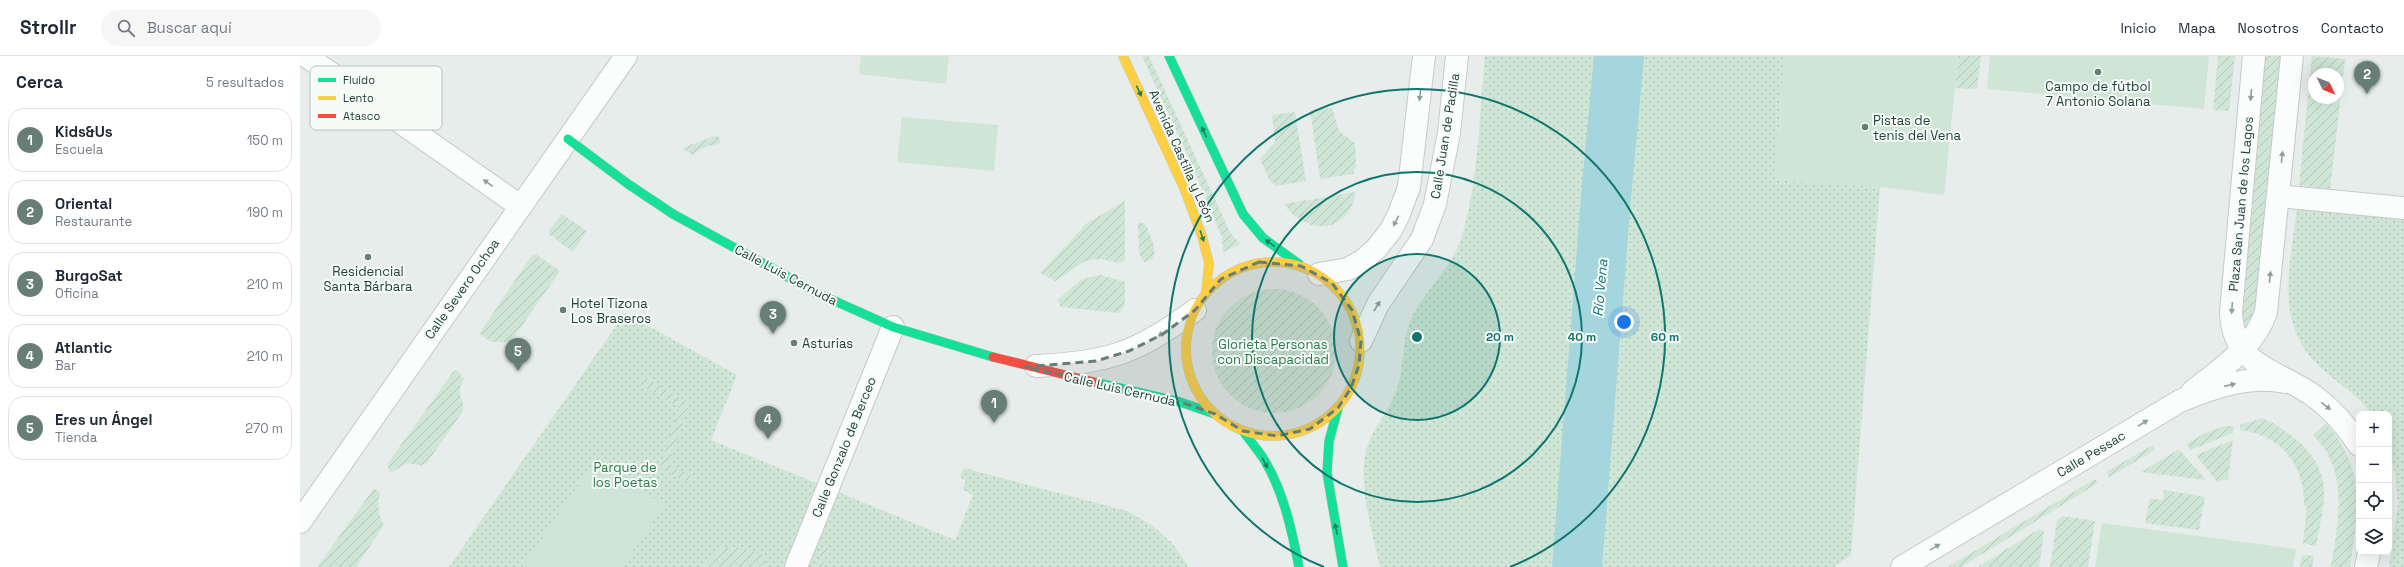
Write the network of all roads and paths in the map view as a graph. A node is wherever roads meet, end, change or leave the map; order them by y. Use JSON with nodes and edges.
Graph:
{"nodes":[{"id":1,"x":306,"y":56,"type":"edge"},
{"id":2,"x":626,"y":56,"type":"edge"},
{"id":3,"x":1123,"y":56,"type":"edge"},
{"id":4,"x":1169,"y":56,"type":"edge"},
{"id":5,"x":1424,"y":56,"type":"edge"},
{"id":6,"x":1457,"y":56,"type":"edge"},
{"id":7,"x":2254,"y":56,"type":"edge"},
{"id":8,"x":2292,"y":56,"type":"edge"},
{"id":9,"x":320,"y":66,"type":"edge"},
{"id":10,"x":412,"y":130,"type":"edge"},
{"id":11,"x":568,"y":139,"type":"junction"},
{"id":12,"x":2278,"y":196,"type":"junction"},
{"id":13,"x":520,"y":206,"type":"junction"},
{"id":14,"x":2404,"y":208,"type":"edge"},
{"id":15,"x":1310,"y":270,"type":"junction"},
{"id":16,"x":1200,"y":302,"type":"junction"},
{"id":17,"x":893,"y":328,"type":"junction"},
{"id":18,"x":1361,"y":341,"type":"junction"},
{"id":19,"x":2242,"y":350,"type":"junction"},
{"id":20,"x":1025,"y":366,"type":"junction"},
{"id":21,"x":2294,"y":384,"type":"junction"},
{"id":22,"x":2180,"y":401,"type":"junction"},
{"id":23,"x":1338,"y":408,"type":"junction"},
{"id":24,"x":1215,"y":414,"type":"junction"},
{"id":25,"x":1243,"y":431,"type":"junction"},
{"id":26,"x":2356,"y":440,"type":"edge"},
{"id":27,"x":300,"y":522,"type":"edge"},
{"id":28,"x":2368,"y":555,"type":"edge"},
{"id":29,"x":796,"y":567,"type":"edge"},
{"id":30,"x":1299,"y":567,"type":"edge"},
{"id":31,"x":1343,"y":567,"type":"edge"},
{"id":32,"x":1902,"y":567,"type":"edge"},
{"id":33,"x":2366,"y":567,"type":"edge"}],
"edges":[{"from":9,"to":1,"type":"street","one_way":true},
{"from":2,"to":11,"type":"street","name":"Calle Severo Ochoa"},
{"from":3,"to":16,"type":"main road","name":"Avenida Castilla y León","one_way":true},
{"from":15,"to":4,"type":"main road","one_way":true},
{"from":5,"to":15,"type":"street","name":"Calle Juan de Padilla","one_way":true},
{"from":18,"to":6,"type":"street","name":"Calle Juan de Padilla","one_way":true},
{"from":7,"to":19,"type":"street","name":"Plaza San Juan de los Lagos","one_way":true},
{"from":12,"to":8,"type":"street","one_way":true},
{"from":13,"to":10,"type":"street","one_way":true},
{"from":11,"to":13,"type":"street","name":"Calle Severo Ochoa"},
{"from":11,"to":17,"type":"main road","name":"Calle Luis Cernuda"},
{"from":12,"to":14,"type":"street"},
{"from":19,"to":12,"type":"street","one_way":true},
{"from":13,"to":27,"type":"street","name":"Calle Severo Ochoa"},
{"from":15,"to":16,"type":"main road"},
{"from":15,"to":18,"type":"main road"},
{"from":16,"to":20,"type":"street","name":"Calle Luis Cernuda","one_way":true},
{"from":16,"to":24,"type":"main road"},
{"from":17,"to":20,"type":"main road","name":"Calle Luis Cernuda"},
{"from":17,"to":29,"type":"street","name":"Calle Gonzalo de Berceo"},
{"from":18,"to":23,"type":"main road"},
{"from":19,"to":21,"type":"street"},
{"from":19,"to":22,"type":"street"},
{"from":20,"to":24,"type":"main road","name":"Calle Luis Cernuda"},
{"from":22,"to":21,"type":"street","name":"Calle Pessac","one_way":true},
{"from":21,"to":26,"type":"street","one_way":true},
{"from":32,"to":22,"type":"street","name":"Calle Pessac","one_way":true},
{"from":23,"to":25,"type":"main road"},
{"from":31,"to":23,"type":"main road","one_way":true},
{"from":24,"to":25,"type":"main road"},
{"from":25,"to":30,"type":"main road","one_way":true},
{"from":28,"to":33,"type":"street"}]}
